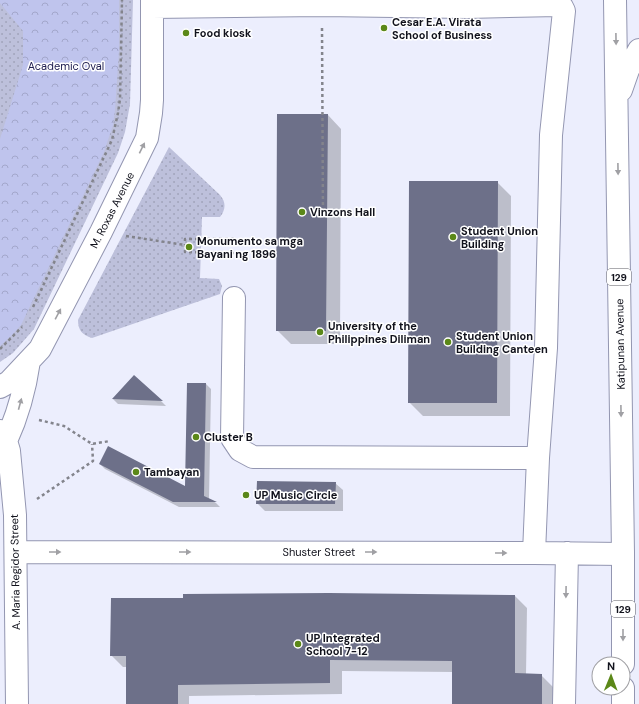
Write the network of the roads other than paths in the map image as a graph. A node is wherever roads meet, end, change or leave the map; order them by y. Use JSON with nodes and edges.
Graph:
{"nodes":[{"id":1,"x":615,"y":0,"type":"edge"},
{"id":2,"x":152,"y":3,"type":"edge"},
{"id":3,"x":538,"y":3,"type":"edge"},
{"id":4,"x":467,"y":4,"type":"edge"},
{"id":5,"x":639,"y":50,"type":"edge"},
{"id":6,"x":617,"y":101,"type":"junction"},
{"id":7,"x":234,"y":298,"type":"dead end"},
{"id":8,"x":29,"y":361,"type":"junction"},
{"id":9,"x":0,"y":387,"type":"edge"},
{"id":10,"x":3,"y":436,"type":"edge"},
{"id":11,"x":538,"y":458,"type":"junction"},
{"id":12,"x":16,"y":552,"type":"junction"},
{"id":13,"x":534,"y":553,"type":"junction"},
{"id":14,"x":567,"y":553,"type":"junction"},
{"id":15,"x":622,"y":554,"type":"junction"},
{"id":16,"x":623,"y":656,"type":"edge"},
{"id":17,"x":17,"y":704,"type":"edge"},
{"id":18,"x":564,"y":704,"type":"edge"}],
"edges":[{"from":1,"to":6,"type":"street","name":"Katipunan Avenue","number":"129","one_way":true},
{"from":2,"to":4,"type":"street"},
{"from":8,"to":2,"type":"street","name":"M. Roxas Avenue","one_way":true},
{"from":3,"to":4,"type":"street"},
{"from":3,"to":11,"type":"street"},
{"from":5,"to":6,"type":"street"},
{"from":6,"to":15,"type":"street","name":"Katipunan Avenue","number":"129","one_way":true},
{"from":7,"to":11,"type":"street"},
{"from":8,"to":9,"type":"street","name":"M. Roxas Avenue"},
{"from":10,"to":8,"type":"street","name":"A. Maria Regidor Street","one_way":true},
{"from":10,"to":12,"type":"street","name":"A. Maria Regidor Street"},
{"from":11,"to":13,"type":"street"},
{"from":12,"to":13,"type":"street","name":"Shuster Street","one_way":true},
{"from":12,"to":17,"type":"street","name":"A. Maria Regidor Street"},
{"from":13,"to":14,"type":"street","name":"Shuster Street"},
{"from":14,"to":15,"type":"street","name":"Shuster Street"},
{"from":14,"to":18,"type":"street","one_way":true},
{"from":15,"to":16,"type":"street","name":"Katipunan Avenue","number":"129","one_way":true}]}
